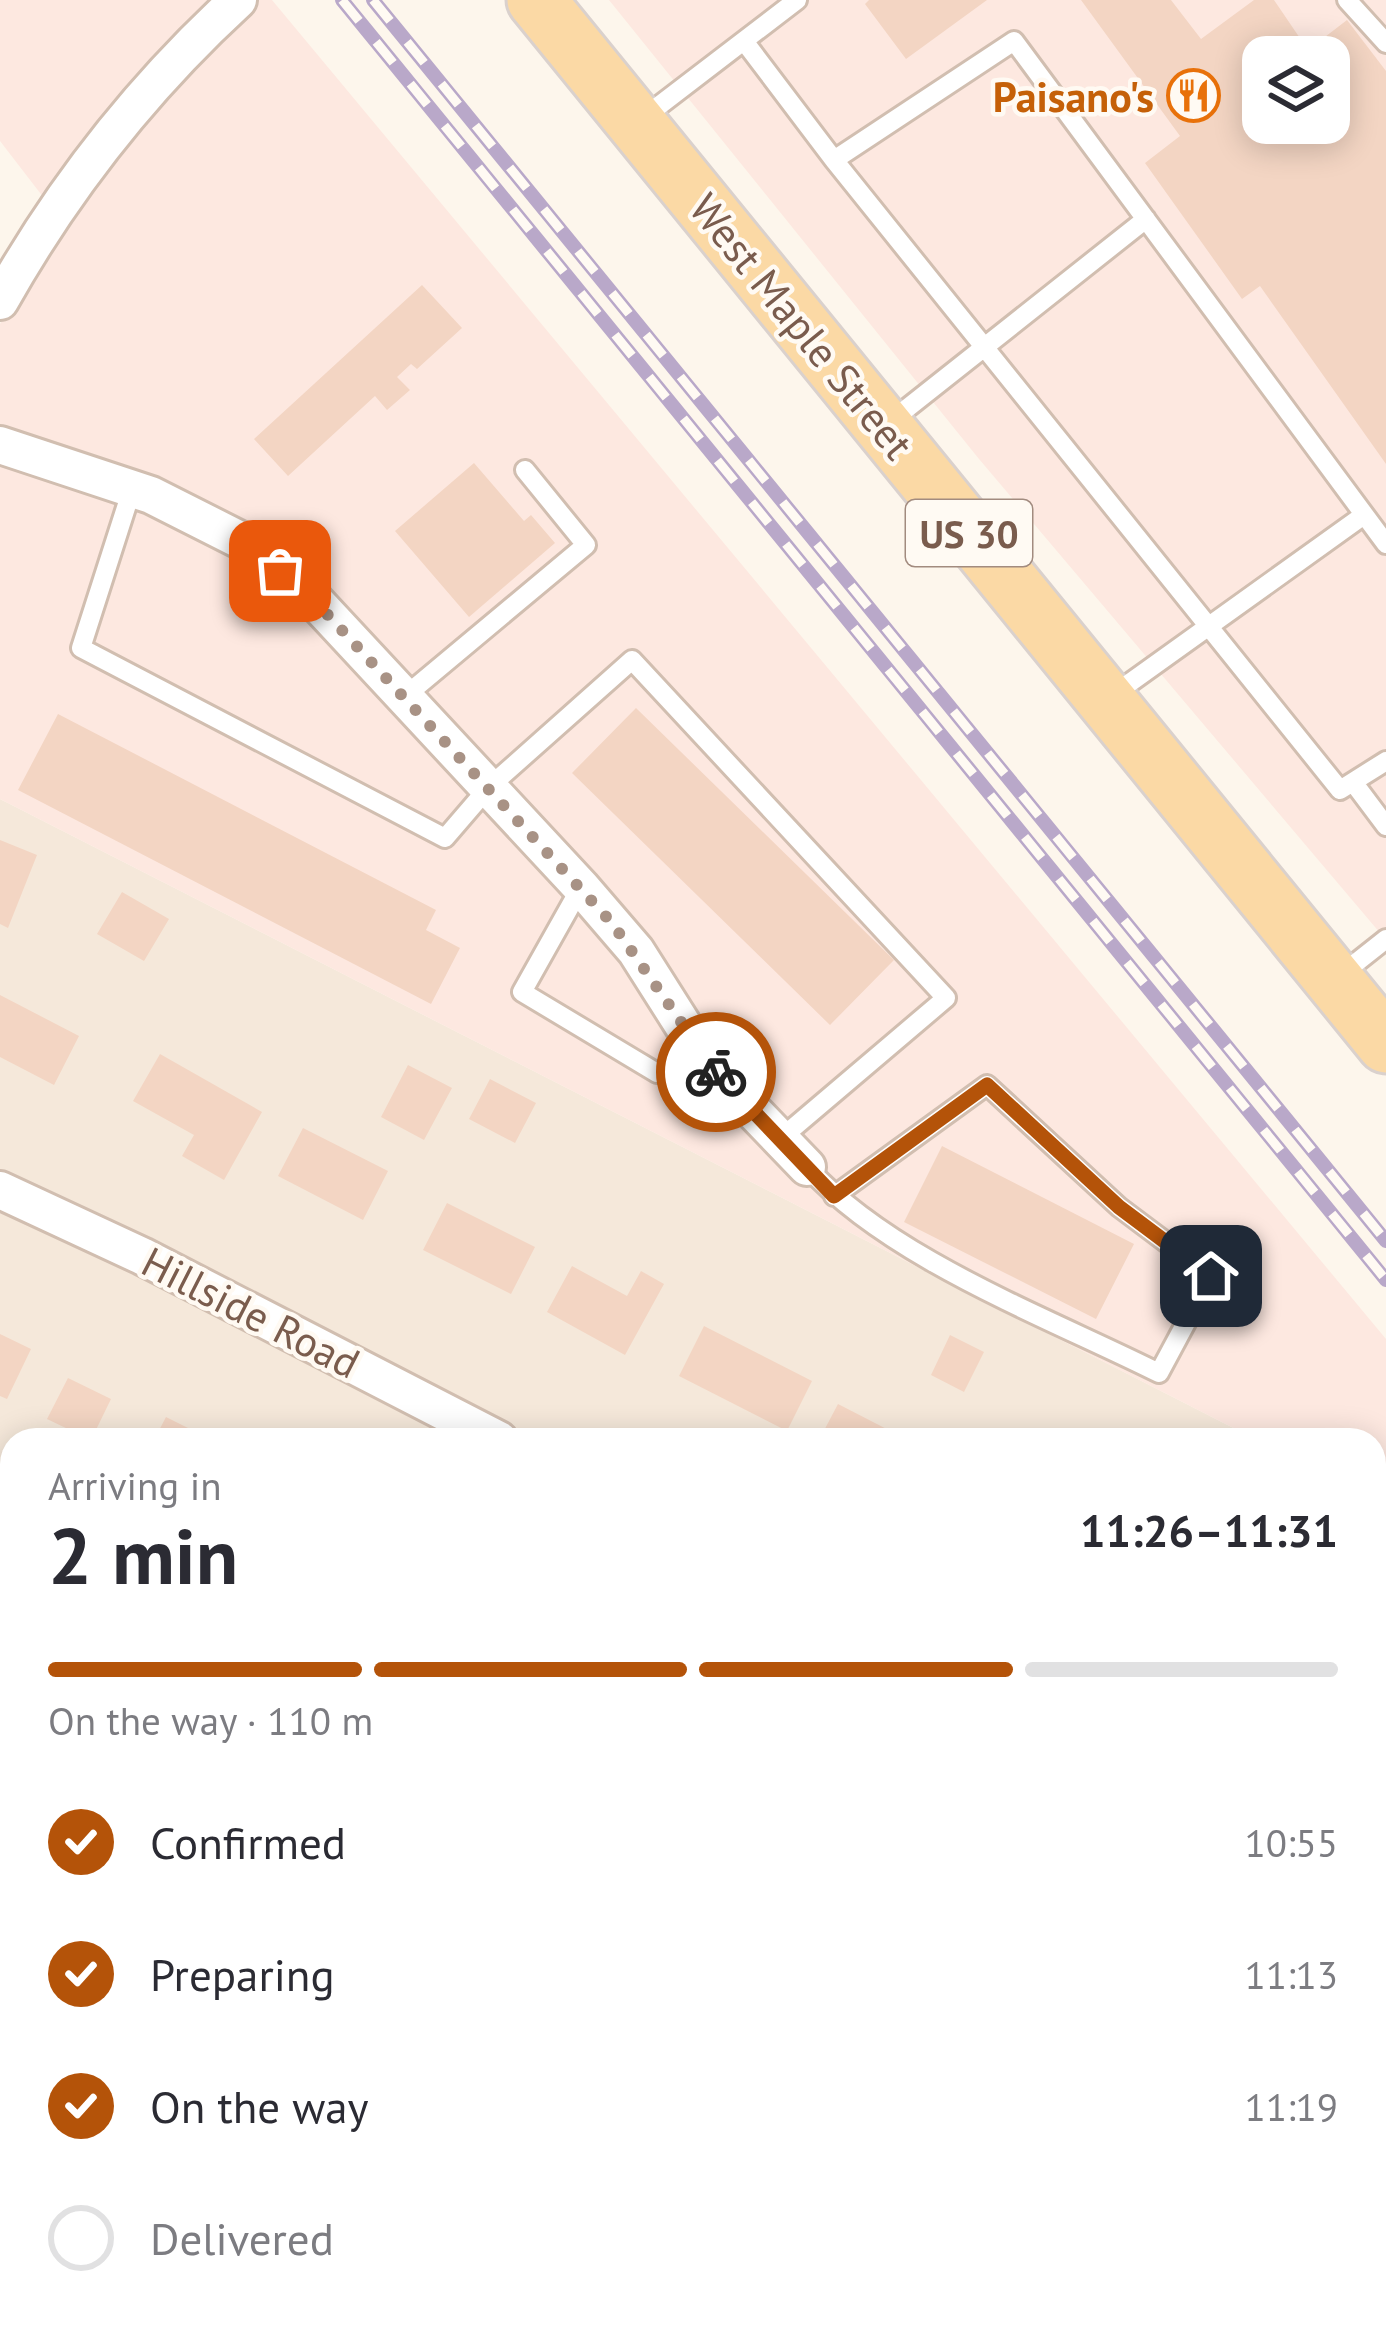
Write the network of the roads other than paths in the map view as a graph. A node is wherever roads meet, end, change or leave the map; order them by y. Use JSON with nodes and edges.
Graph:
{"nodes":[{"id":1,"x":238,"y":0,"type":"edge"},
{"id":2,"x":797,"y":0,"type":"edge"},
{"id":3,"x":1347,"y":0,"type":"edge"},
{"id":4,"x":552,"y":10,"type":"edge"},
{"id":5,"x":744,"y":41,"type":"junction"},
{"id":6,"x":1386,"y":43,"type":"edge"},
{"id":7,"x":637,"y":123,"type":"junction"},
{"id":8,"x":834,"y":160,"type":"junction"},
{"id":9,"x":1146,"y":219,"type":"junction"},
{"id":10,"x":0,"y":301,"type":"edge"},
{"id":11,"x":984,"y":347,"type":"junction"},
{"id":12,"x":884,"y":427,"type":"junction"},
{"id":13,"x":0,"y":445,"type":"edge"},
{"id":14,"x":525,"y":470,"type":"dead end"},
{"id":15,"x":132,"y":489,"type":"junction"},
{"id":16,"x":1364,"y":514,"type":"junction"},
{"id":17,"x":1386,"y":544,"type":"edge"},
{"id":18,"x":1207,"y":625,"type":"junction"},
{"id":19,"x":404,"y":697,"type":"junction"},
{"id":20,"x":1104,"y":700,"type":"junction"},
{"id":21,"x":1386,"y":761,"type":"edge"},
{"id":22,"x":1353,"y":782,"type":"junction"},
{"id":23,"x":488,"y":788,"type":"junction"},
{"id":24,"x":1386,"y":826,"type":"edge"},
{"id":25,"x":581,"y":886,"type":"junction"},
{"id":26,"x":1386,"y":939,"type":"edge"},
{"id":27,"x":1334,"y":980,"type":"junction"},
{"id":28,"x":1386,"y":1044,"type":"edge"},
{"id":29,"x":707,"y":1063,"type":"junction"},
{"id":30,"x":780,"y":1139,"type":"junction"},
{"id":31,"x":807,"y":1167,"type":"joint"},
{"id":32,"x":0,"y":1190,"type":"edge"},
{"id":33,"x":834,"y":1196,"type":"junction"},
{"id":34,"x":476,"y":1428,"type":"edge"}],
"edges":[{"from":1,"to":10,"type":"street"},
{"from":2,"to":5,"type":"lane"},
{"from":3,"to":6,"type":"lane"},
{"from":4,"to":7,"type":"main road","name":"West Maple Street","number":"US 30"},
{"from":5,"to":7,"type":"lane"},
{"from":5,"to":8,"type":"lane"},
{"from":7,"to":12,"type":"main road","name":"West Maple Street","number":"US 30"},
{"from":8,"to":9,"type":"lane"},
{"from":8,"to":11,"type":"lane"},
{"from":9,"to":11,"type":"lane"},
{"from":9,"to":16,"type":"lane"},
{"from":11,"to":12,"type":"lane"},
{"from":11,"to":18,"type":"lane"},
{"from":12,"to":20,"type":"main road","name":"West Maple Street","number":"US 30"},
{"from":13,"to":15,"type":"street"},
{"from":14,"to":19,"type":"lane"},
{"from":15,"to":19,"type":"street"},
{"from":15,"to":23,"type":"lane"},
{"from":16,"to":17,"type":"lane"},
{"from":16,"to":18,"type":"lane"},
{"from":18,"to":20,"type":"lane"},
{"from":18,"to":22,"type":"lane"},
{"from":19,"to":23,"type":"street"},
{"from":20,"to":27,"type":"main road","name":"West Maple Street","number":"US 30"},
{"from":21,"to":22,"type":"lane"},
{"from":22,"to":24,"type":"lane"},
{"from":23,"to":25,"type":"street"},
{"from":23,"to":30,"type":"lane"},
{"from":25,"to":29,"type":"street"},
{"from":25,"to":29,"type":"lane"},
{"from":26,"to":27,"type":"lane"},
{"from":27,"to":28,"type":"main road","name":"West Maple Street","number":"US 30"},
{"from":29,"to":30,"type":"street"},
{"from":30,"to":31,"type":"street"},
{"from":31,"to":33,"type":"lane"},
{"from":32,"to":34,"type":"street","name":"Hillside Road"},
{"from":33,"to":33,"type":"lane"}]}
